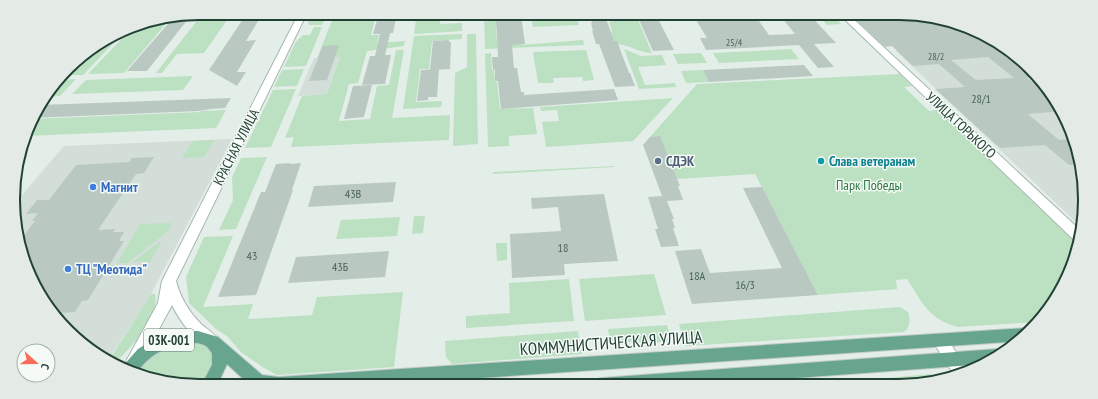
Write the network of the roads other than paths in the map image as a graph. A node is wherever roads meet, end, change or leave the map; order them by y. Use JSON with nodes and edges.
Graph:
{"nodes":[{"id":1,"x":300,"y":20,"type":"edge"},
{"id":2,"x":849,"y":20,"type":"edge"},
{"id":3,"x":1075,"y":233,"type":"edge"},
{"id":4,"x":169,"y":281,"type":"junction"},
{"id":5,"x":1016,"y":335,"type":"edge"},
{"id":6,"x":940,"y":340,"type":"junction"},
{"id":7,"x":213,"y":342,"type":"junction"},
{"id":8,"x":984,"y":357,"type":"edge"},
{"id":9,"x":953,"y":359,"type":"junction"},
{"id":10,"x":131,"y":365,"type":"edge"},
{"id":11,"x":132,"y":365,"type":"edge"},
{"id":12,"x":959,"y":368,"type":"edge"},
{"id":13,"x":212,"y":379,"type":"edge"},
{"id":14,"x":255,"y":379,"type":"edge"},
{"id":15,"x":354,"y":379,"type":"edge"},
{"id":16,"x":682,"y":379,"type":"edge"}],
"edges":[{"from":1,"to":4,"type":"street","name":"КРАСНАЯ УЛИЦА"},
{"from":2,"to":3,"type":"street","name":"УЛИЦА ГОРЬКОГО"},
{"from":4,"to":7,"type":"street"},
{"from":4,"to":10,"type":"street","name":"КРАСНАЯ УЛИЦА"},
{"from":5,"to":6,"type":"main road","name":"КОММУНИСТИЧЕСКАЯ УЛИЦА","number":"03К-001"},
{"from":6,"to":9,"type":"street"},
{"from":6,"to":15,"type":"main road","name":"КОММУНИСТИЧЕСКАЯ УЛИЦА","number":"03К-001"},
{"from":7,"to":11,"type":"main road","number":"03К-001"},
{"from":7,"to":13,"type":"main road","number":"03К-001"},
{"from":7,"to":14,"type":"main road","name":"КОММУНИСТИЧЕСКАЯ УЛИЦА","number":"03К-001"},
{"from":8,"to":9,"type":"main road"},
{"from":9,"to":12,"type":"street"},
{"from":9,"to":16,"type":"main road"}]}
